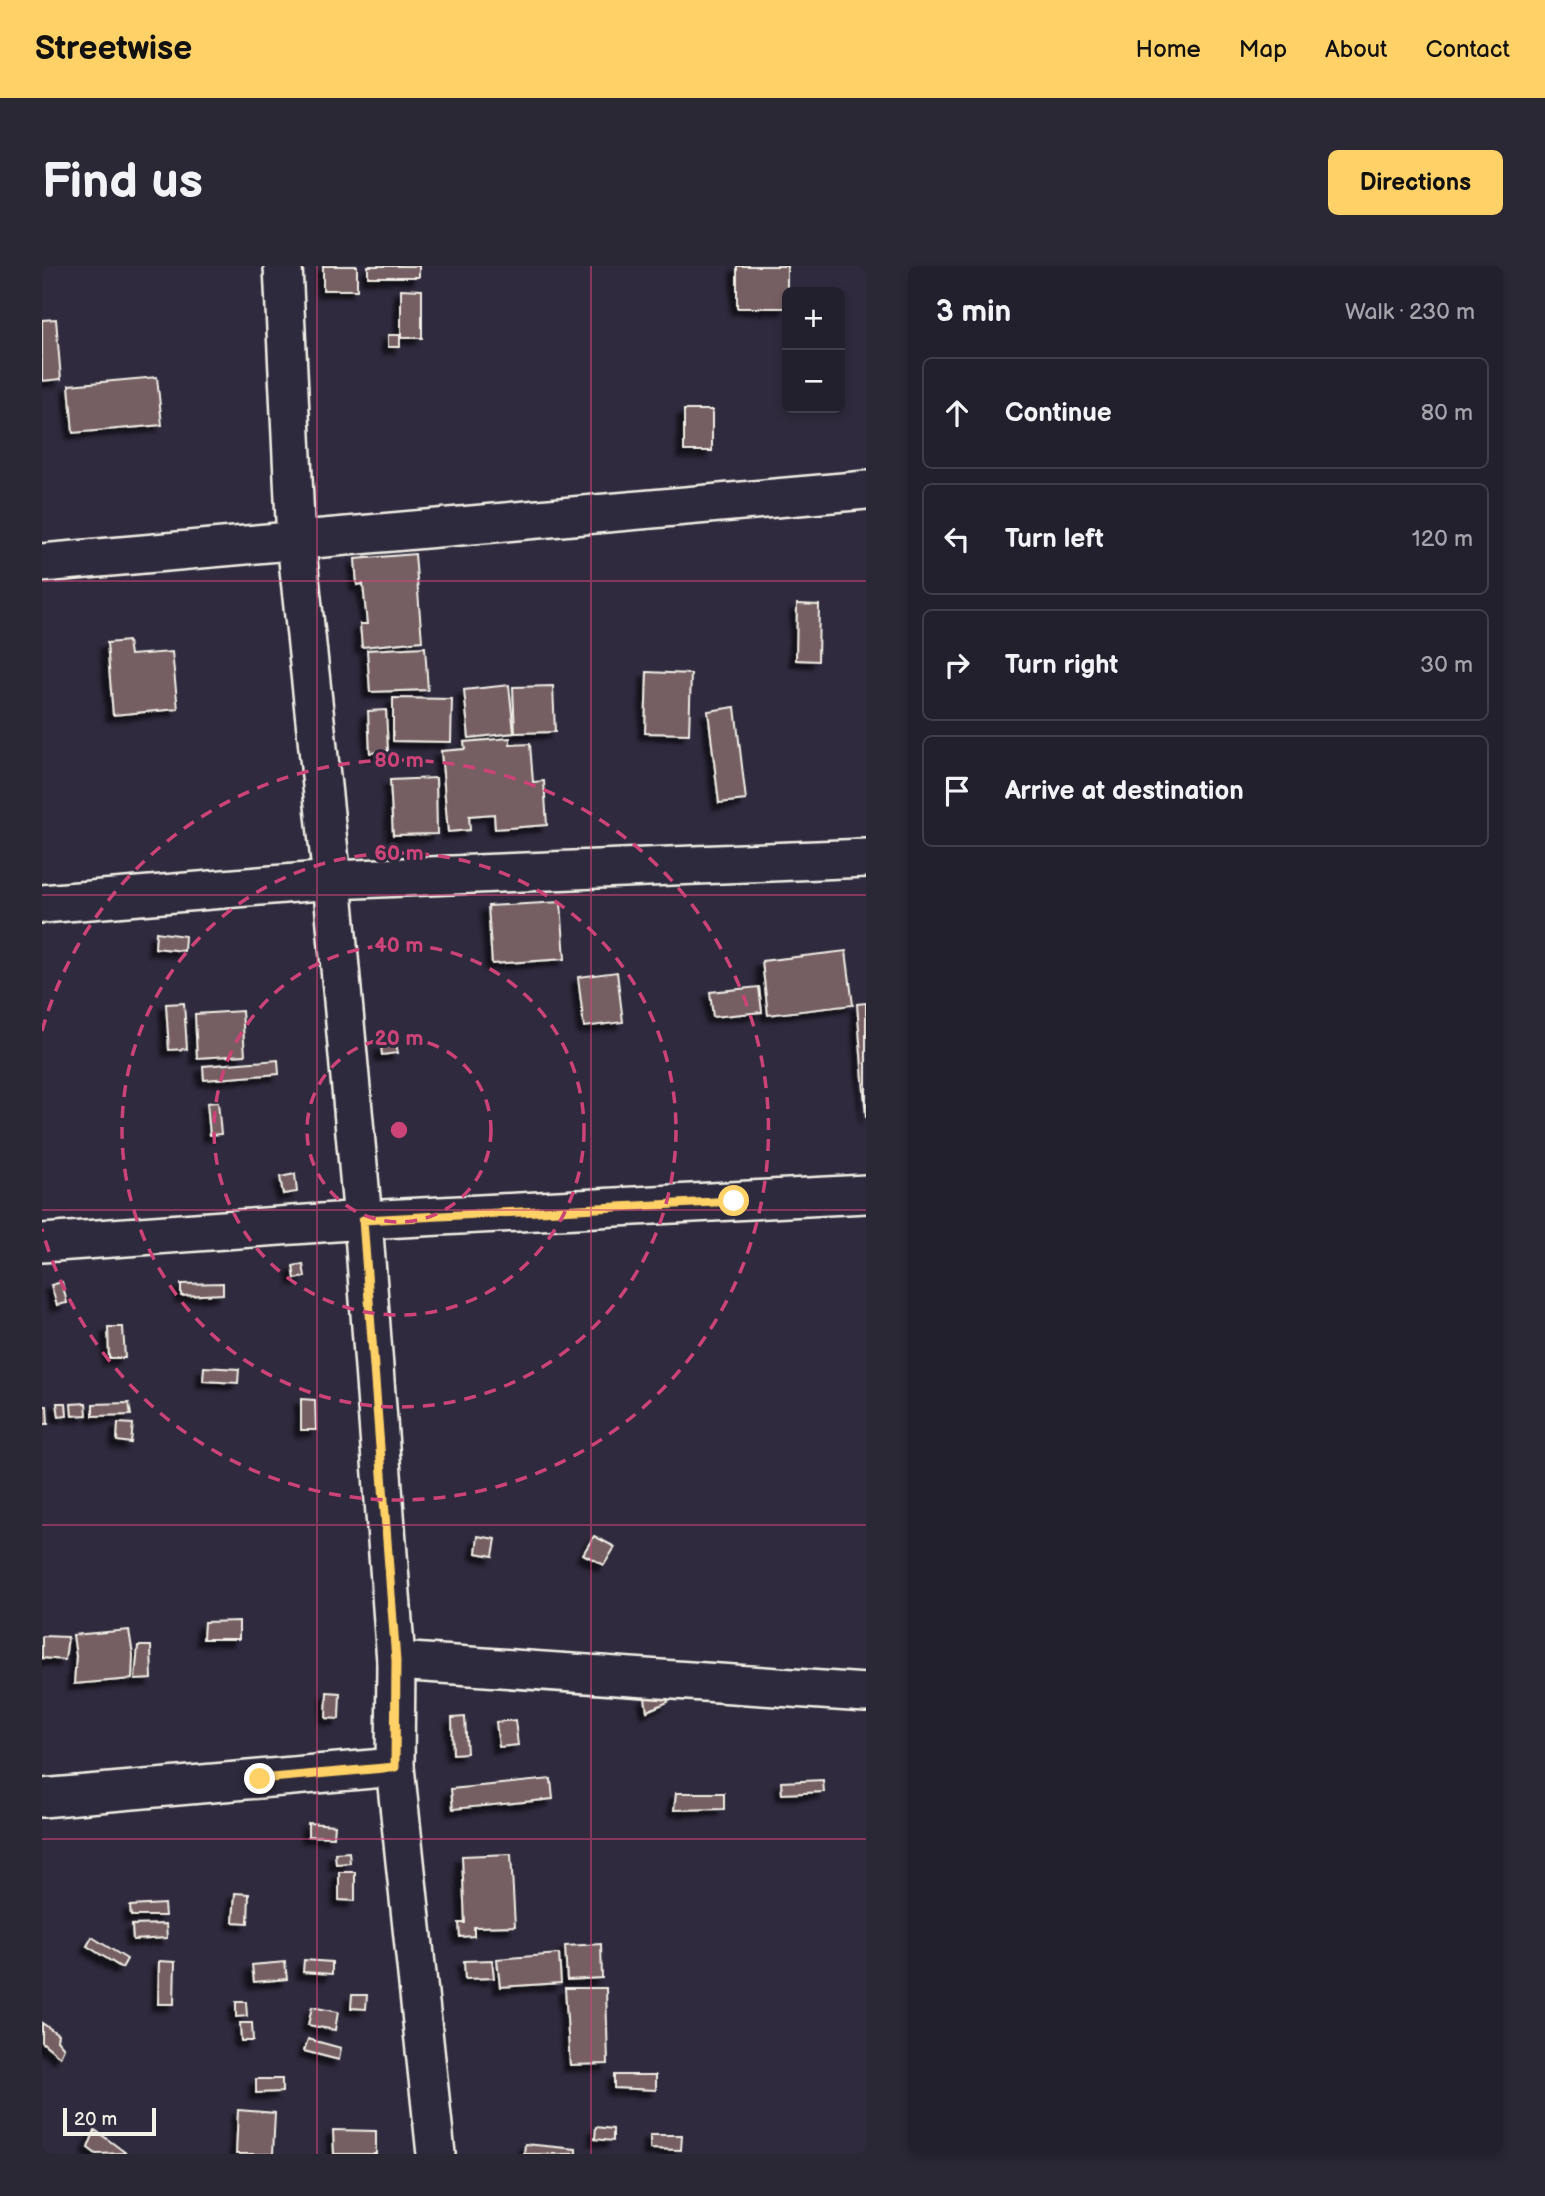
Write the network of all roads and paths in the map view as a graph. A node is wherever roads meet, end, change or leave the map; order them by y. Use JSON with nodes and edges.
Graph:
{"nodes":[{"id":1,"x":283,"y":266,"type":"edge"},
{"id":2,"x":866,"y":490,"type":"edge"},
{"id":3,"x":296,"y":541,"type":"junction"},
{"id":4,"x":42,"y":563,"type":"edge"},
{"id":5,"x":866,"y":858,"type":"edge"},
{"id":6,"x":332,"y":880,"type":"junction"},
{"id":7,"x":42,"y":904,"type":"edge"},
{"id":8,"x":866,"y":1194,"type":"edge"},
{"id":9,"x":363,"y":1220,"type":"junction"},
{"id":10,"x":42,"y":1243,"type":"edge"},
{"id":11,"x":396,"y":1661,"type":"junction"},
{"id":12,"x":866,"y":1693,"type":"edge"},
{"id":13,"x":395,"y":1767,"type":"junction"},
{"id":14,"x":42,"y":1798,"type":"edge"},
{"id":15,"x":436,"y":2154,"type":"edge"}],
"edges":[{"from":1,"to":3,"type":"street"},
{"from":2,"to":3,"type":"street"},
{"from":3,"to":4,"type":"street"},
{"from":3,"to":6,"type":"street"},
{"from":5,"to":6,"type":"street"},
{"from":6,"to":7,"type":"street"},
{"from":6,"to":9,"type":"street"},
{"from":8,"to":9,"type":"street"},
{"from":9,"to":10,"type":"street"},
{"from":9,"to":11,"type":"street"},
{"from":11,"to":12,"type":"street"},
{"from":11,"to":13,"type":"street"},
{"from":13,"to":14,"type":"street"},
{"from":13,"to":15,"type":"street"}]}
